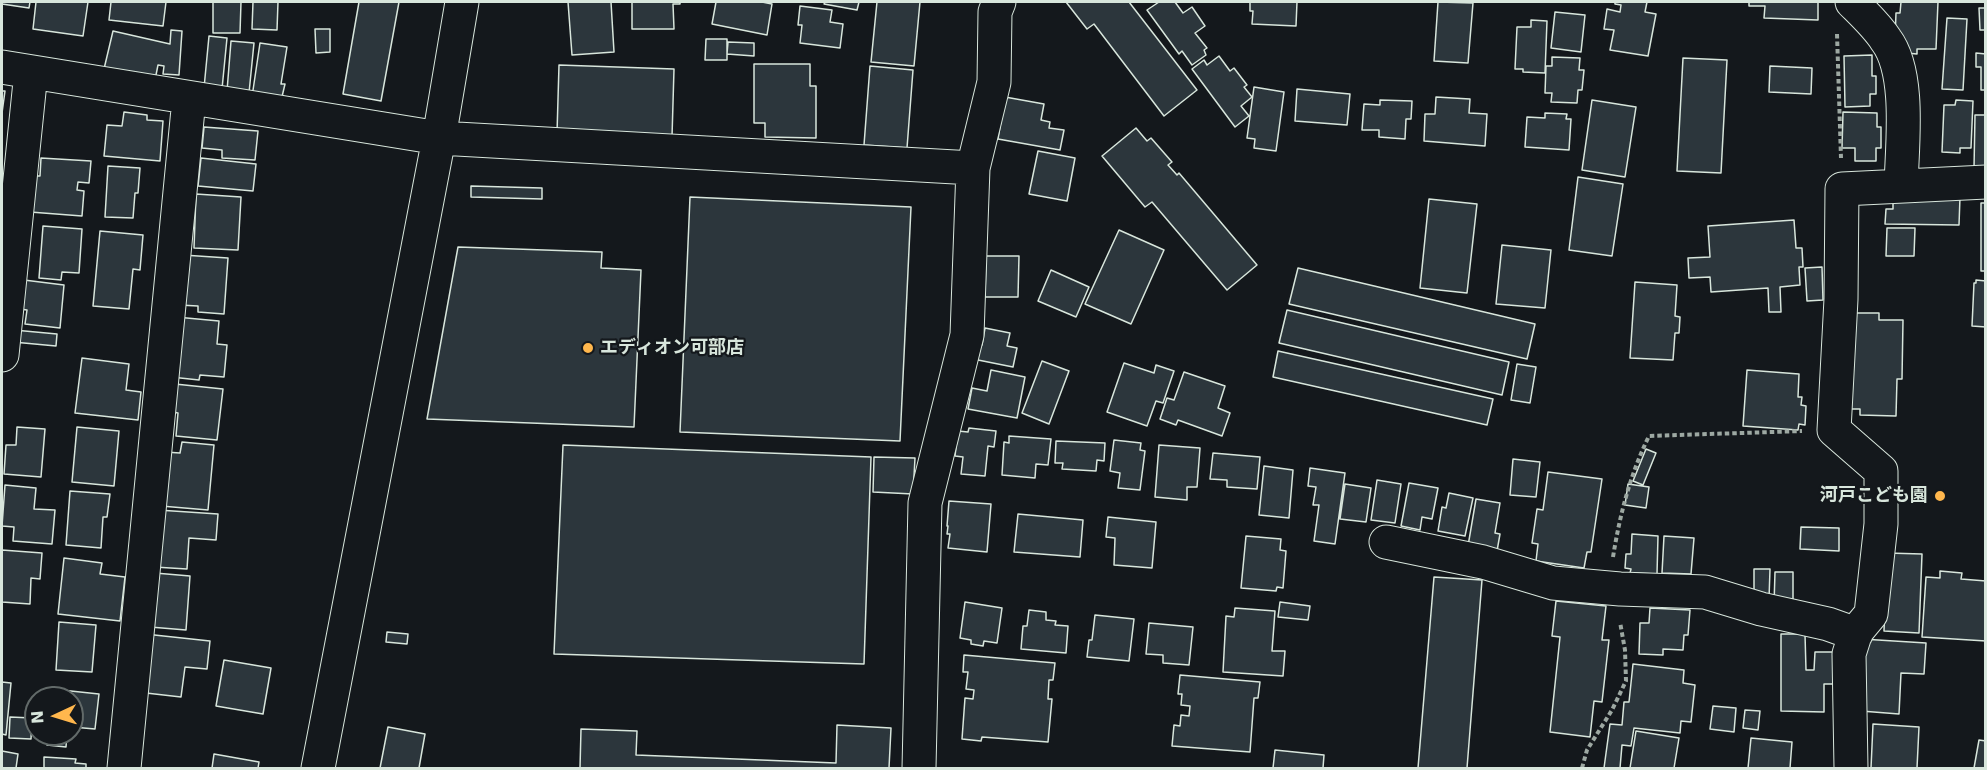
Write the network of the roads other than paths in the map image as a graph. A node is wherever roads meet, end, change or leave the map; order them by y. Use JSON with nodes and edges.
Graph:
{"nodes":[{"id":1,"x":462,"y":2,"type":"edge"},
{"id":2,"x":999,"y":2,"type":"edge"},
{"id":3,"x":1845,"y":12,"type":"edge"},
{"id":4,"x":16,"y":69,"type":"edge"},
{"id":5,"x":189,"y":99,"type":"junction"},
{"id":6,"x":439,"y":138,"type":"junction"},
{"id":7,"x":973,"y":168,"type":"junction"},
{"id":8,"x":1986,"y":182,"type":"edge"},
{"id":9,"x":1901,"y":186,"type":"junction"},
{"id":10,"x":2,"y":355,"type":"edge"},
{"id":11,"x":1386,"y":542,"type":"dead end"},
{"id":12,"x":1856,"y":634,"type":"junction"},
{"id":13,"x":124,"y":768,"type":"edge"},
{"id":14,"x":318,"y":768,"type":"edge"},
{"id":15,"x":919,"y":768,"type":"edge"},
{"id":16,"x":1851,"y":768,"type":"edge"}],
"edges":[{"from":1,"to":6,"type":"street"},
{"from":2,"to":7,"type":"street"},
{"from":3,"to":9,"type":"street"},
{"from":4,"to":5,"type":"street"},
{"from":4,"to":10,"type":"street"},
{"from":5,"to":6,"type":"street"},
{"from":5,"to":13,"type":"street"},
{"from":6,"to":7,"type":"street"},
{"from":6,"to":14,"type":"street"},
{"from":7,"to":15,"type":"street"},
{"from":8,"to":9,"type":"street"},
{"from":9,"to":12,"type":"street"},
{"from":11,"to":12,"type":"street"},
{"from":12,"to":16,"type":"street"}]}
